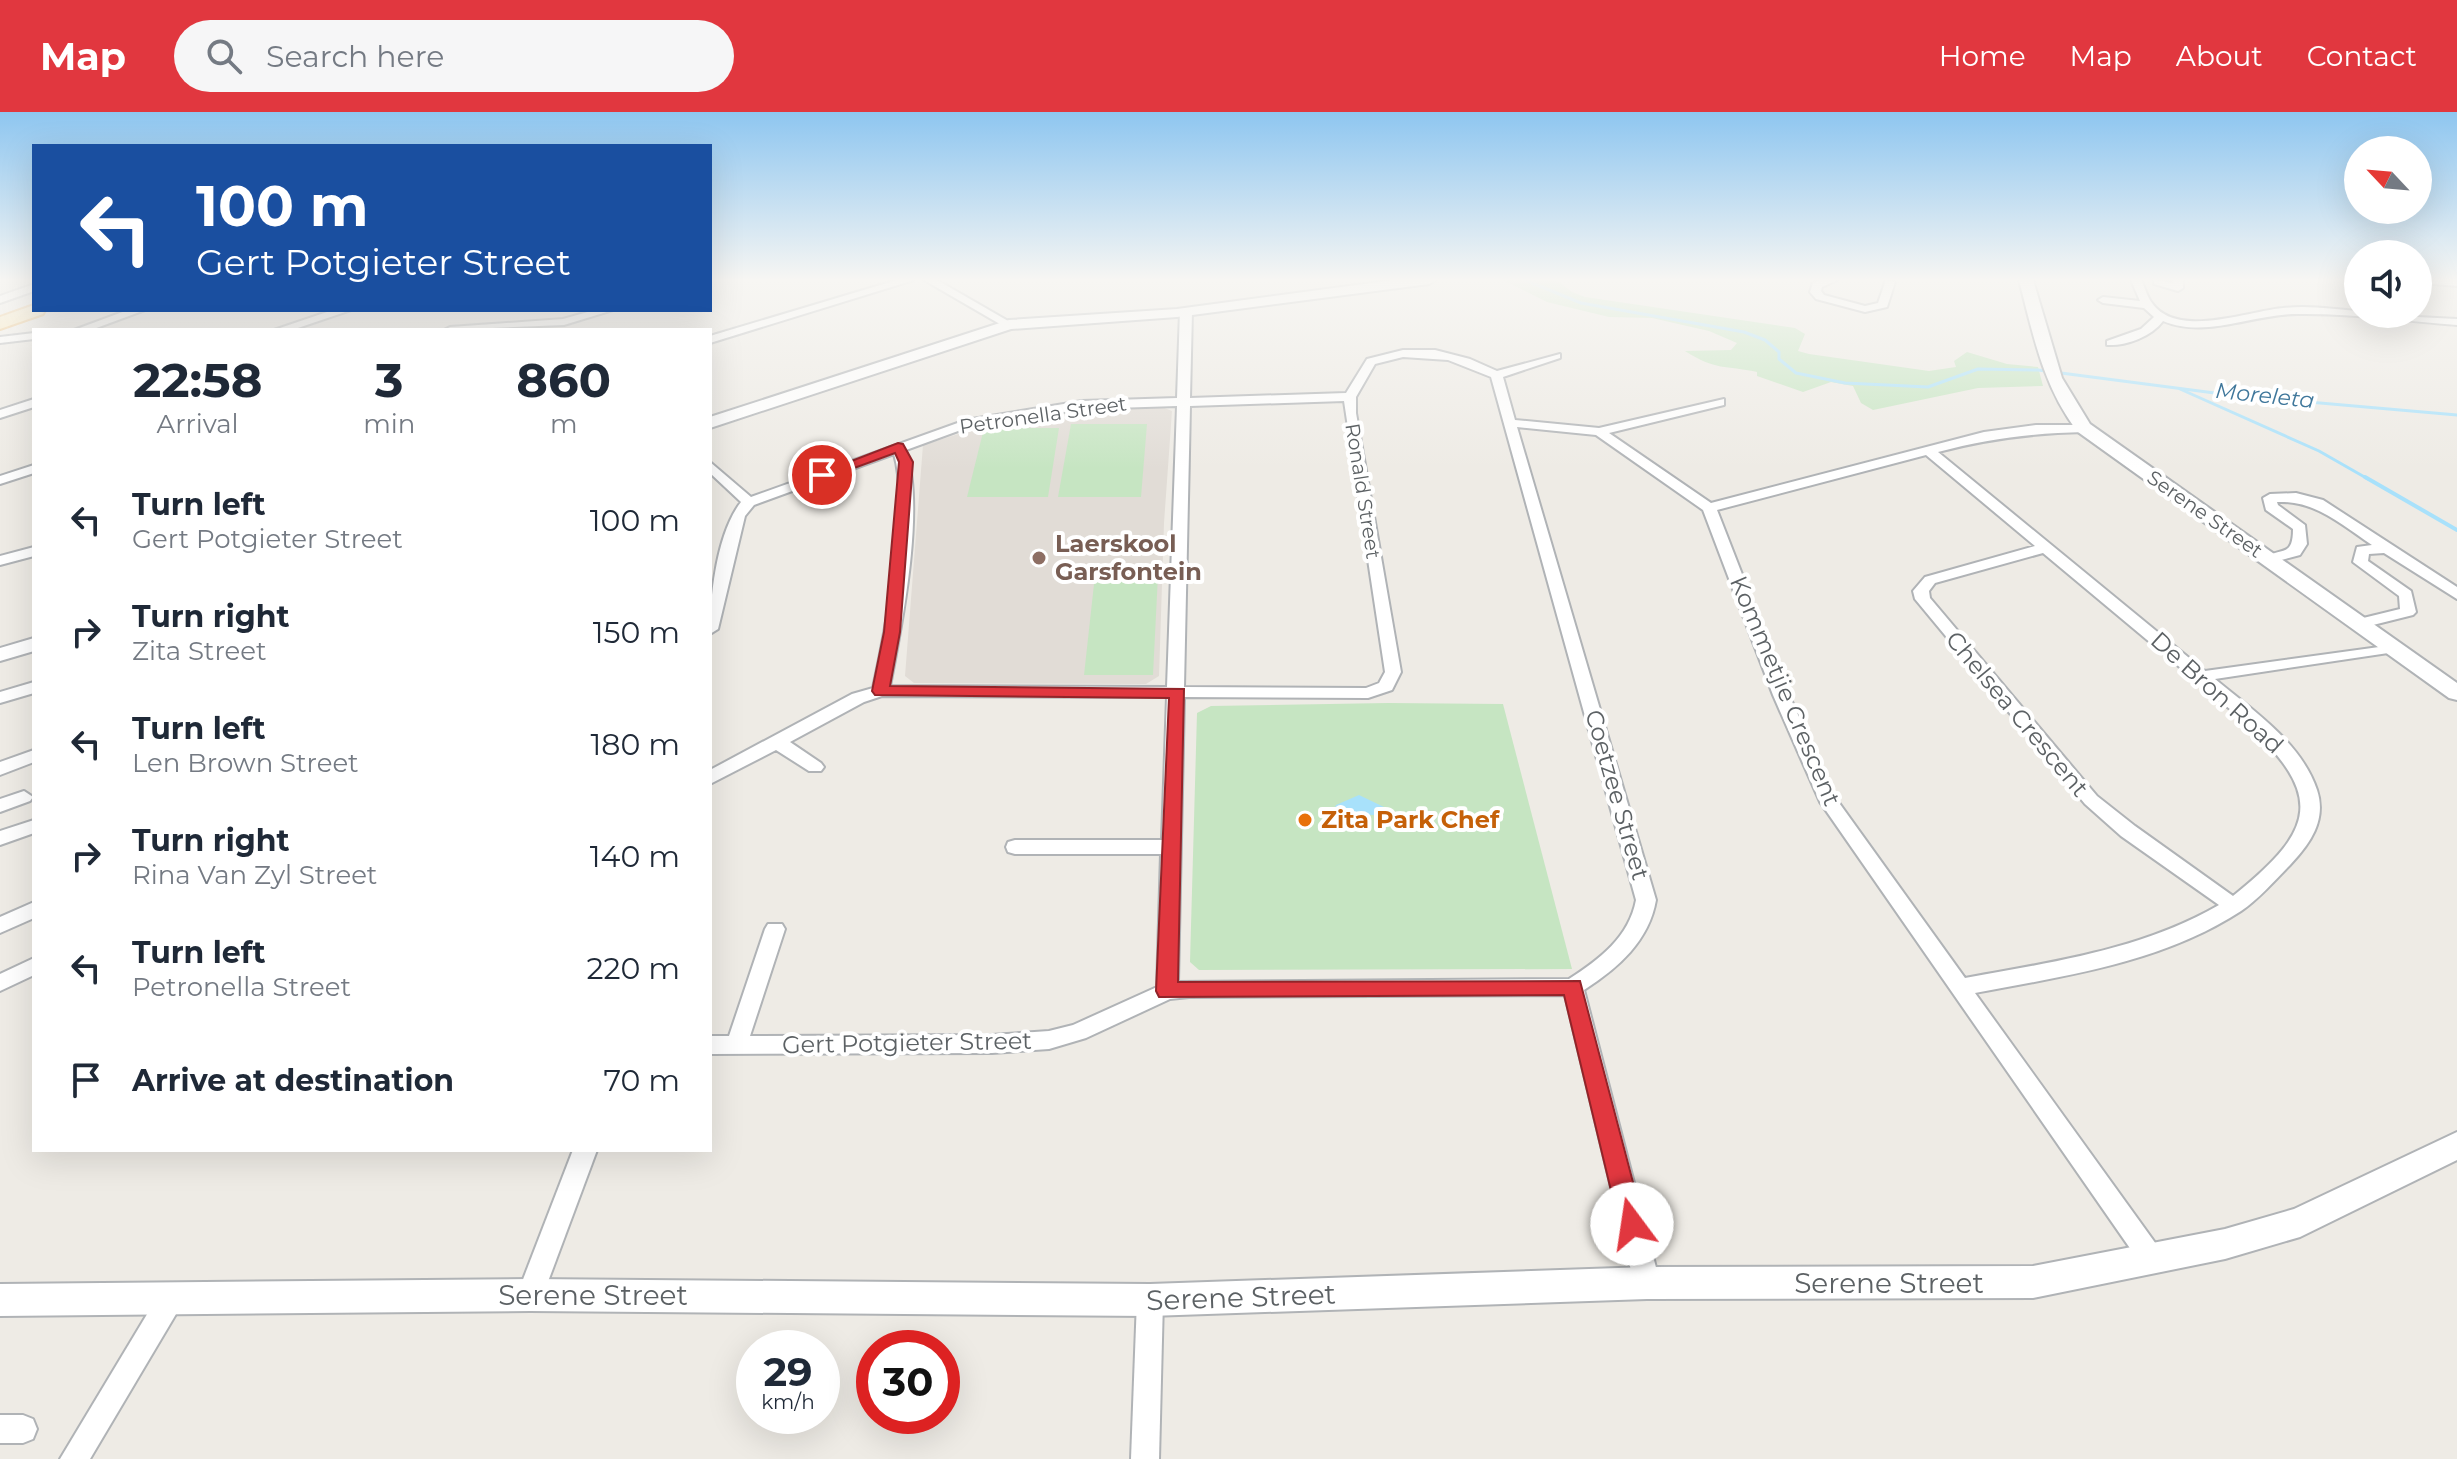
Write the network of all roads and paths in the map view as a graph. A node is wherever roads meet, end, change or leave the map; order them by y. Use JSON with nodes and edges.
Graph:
{"nodes":[{"id":1,"x":946,"y":343,"type":"edge"},
{"id":2,"x":1186,"y":343,"type":"edge"},
{"id":3,"x":2045,"y":343,"type":"edge"},
{"id":4,"x":1556,"y":356,"type":"dead end"},
{"id":5,"x":1496,"y":375,"type":"junction"},
{"id":6,"x":1350,"y":397,"type":"junction"},
{"id":7,"x":1185,"y":400,"type":"junction"},
{"id":8,"x":1720,"y":402,"type":"dead end"},
{"id":9,"x":32,"y":404,"type":"edge"},
{"id":10,"x":0,"y":414,"type":"edge"},
{"id":11,"x":712,"y":419,"type":"edge"},
{"id":12,"x":1512,"y":423,"type":"junction"},
{"id":13,"x":2084,"y":428,"type":"junction"},
{"id":14,"x":1599,"y":432,"type":"junction"},
{"id":15,"x":898,"y":447,"type":"junction"},
{"id":16,"x":1929,"y":451,"type":"junction"},
{"id":17,"x":712,"y":468,"type":"edge"},
{"id":18,"x":32,"y":470,"type":"edge"},
{"id":19,"x":0,"y":480,"type":"edge"},
{"id":20,"x":749,"y":502,"type":"junction"},
{"id":21,"x":1709,"y":508,"type":"junction"},
{"id":22,"x":2046,"y":547,"type":"junction"},
{"id":23,"x":2386,"y":548,"type":"junction"},
{"id":24,"x":32,"y":552,"type":"edge"},
{"id":25,"x":2270,"y":559,"type":"junction"},
{"id":26,"x":0,"y":561,"type":"edge"},
{"id":27,"x":2457,"y":594,"type":"edge"},
{"id":28,"x":712,"y":621,"type":"edge"},
{"id":29,"x":2361,"y":623,"type":"junction"},
{"id":30,"x":32,"y":645,"type":"edge"},
{"id":31,"x":2395,"y":647,"type":"junction"},
{"id":32,"x":0,"y":655,"type":"edge"},
{"id":33,"x":2204,"y":676,"type":"junction"},
{"id":34,"x":32,"y":688,"type":"edge"},
{"id":35,"x":881,"y":691,"type":"junction"},
{"id":36,"x":1178,"y":693,"type":"junction"},
{"id":37,"x":2457,"y":693,"type":"edge"},
{"id":38,"x":0,"y":698,"type":"edge"},
{"id":39,"x":777,"y":742,"type":"junction"},
{"id":40,"x":32,"y":757,"type":"edge"},
{"id":41,"x":815,"y":767,"type":"dead end"},
{"id":42,"x":0,"y":769,"type":"edge"},
{"id":43,"x":712,"y":777,"type":"edge"},
{"id":44,"x":24,"y":797,"type":"dead end"},
{"id":45,"x":0,"y":806,"type":"edge"},
{"id":46,"x":32,"y":827,"type":"edge"},
{"id":47,"x":0,"y":838,"type":"edge"},
{"id":48,"x":1015,"y":847,"type":"dead end"},
{"id":49,"x":1170,"y":847,"type":"junction"},
{"id":50,"x":2234,"y":906,"type":"junction"},
{"id":51,"x":32,"y":910,"type":"edge"},
{"id":52,"x":0,"y":926,"type":"edge"},
{"id":53,"x":775,"y":929,"type":"dead end"},
{"id":54,"x":32,"y":967,"type":"edge"},
{"id":55,"x":0,"y":983,"type":"edge"},
{"id":56,"x":1573,"y":987,"type":"junction"},
{"id":57,"x":1961,"y":987,"type":"junction"},
{"id":58,"x":1167,"y":991,"type":"junction"},
{"id":59,"x":737,"y":1044,"type":"junction"},
{"id":60,"x":712,"y":1045,"type":"edge"},
{"id":61,"x":2457,"y":1145,"type":"edge"},
{"id":62,"x":584,"y":1152,"type":"edge"},
{"id":63,"x":2152,"y":1259,"type":"junction"},
{"id":64,"x":1647,"y":1283,"type":"junction"},
{"id":65,"x":530,"y":1295,"type":"junction"},
{"id":66,"x":170,"y":1300,"type":"junction"},
{"id":67,"x":1150,"y":1300,"type":"junction"},
{"id":68,"x":3,"y":1304,"type":"edge"},
{"id":69,"x":74,"y":1459,"type":"edge"},
{"id":70,"x":1145,"y":1459,"type":"edge"}],
"edges":[{"from":1,"to":11,"type":"street"},
{"from":2,"to":7,"type":"street"},
{"from":3,"to":13,"type":"street","name":"Serene Street"},
{"from":4,"to":5,"type":"street"},
{"from":5,"to":6,"type":"street","name":"Ronald Street"},
{"from":5,"to":12,"type":"street","name":"Coetzee Street"},
{"from":6,"to":7,"type":"street","name":"Petronella Street"},
{"from":6,"to":36,"type":"street","name":"Ronald Street"},
{"from":7,"to":15,"type":"street","name":"Petronella Street"},
{"from":7,"to":36,"type":"street"},
{"from":8,"to":14,"type":"street"},
{"from":9,"to":10,"type":"street"},
{"from":12,"to":14,"type":"street"},
{"from":12,"to":56,"type":"street","name":"Coetzee Street"},
{"from":13,"to":16,"type":"street"},
{"from":13,"to":25,"type":"street","name":"Serene Street"},
{"from":14,"to":21,"type":"street"},
{"from":15,"to":20,"type":"street","name":"Petronella Street"},
{"from":15,"to":35,"type":"street"},
{"from":16,"to":21,"type":"street"},
{"from":16,"to":22,"type":"street","name":"De Bron Road"},
{"from":17,"to":20,"type":"street"},
{"from":18,"to":19,"type":"street"},
{"from":20,"to":28,"type":"street"},
{"from":21,"to":57,"type":"street","name":"Kommetjie Crescent"},
{"from":22,"to":33,"type":"street","name":"De Bron Road"},
{"from":22,"to":50,"type":"street","name":"Chelsea Crescent"},
{"from":23,"to":25,"type":"street"},
{"from":23,"to":27,"type":"street"},
{"from":23,"to":29,"type":"street"},
{"from":24,"to":26,"type":"street"},
{"from":25,"to":29,"type":"street","name":"Serene Street"},
{"from":29,"to":31,"type":"street","name":"Serene Street"},
{"from":30,"to":32,"type":"street"},
{"from":31,"to":33,"type":"street"},
{"from":31,"to":37,"type":"street","name":"Serene Street"},
{"from":33,"to":50,"type":"street","name":"De Bron Road"},
{"from":34,"to":38,"type":"street"},
{"from":35,"to":36,"type":"street"},
{"from":35,"to":39,"type":"street"},
{"from":36,"to":49,"type":"street"},
{"from":39,"to":41,"type":"street"},
{"from":39,"to":43,"type":"street"},
{"from":40,"to":42,"type":"street"},
{"from":44,"to":45,"type":"street"},
{"from":46,"to":47,"type":"street"},
{"from":48,"to":49,"type":"street"},
{"from":49,"to":58,"type":"street"},
{"from":50,"to":57,"type":"street","name":"De Bron Road"},
{"from":51,"to":52,"type":"street"},
{"from":53,"to":59,"type":"street"},
{"from":54,"to":55,"type":"street"},
{"from":56,"to":58,"type":"street","name":"Gert Potgieter Street"},
{"from":56,"to":64,"type":"street"},
{"from":57,"to":63,"type":"street","name":"Kommetjie Crescent"},
{"from":58,"to":59,"type":"street","name":"Gert Potgieter Street"},
{"from":59,"to":60,"type":"street","name":"Gert Potgieter Street"},
{"from":61,"to":63,"type":"street","name":"Serene Street"},
{"from":62,"to":65,"type":"street"},
{"from":63,"to":64,"type":"street","name":"Serene Street"},
{"from":64,"to":67,"type":"street","name":"Serene Street"},
{"from":65,"to":66,"type":"street","name":"Serene Street"},
{"from":65,"to":67,"type":"street","name":"Serene Street"},
{"from":66,"to":68,"type":"street","name":"Serene Street"},
{"from":66,"to":69,"type":"street"},
{"from":67,"to":70,"type":"street"}]}
